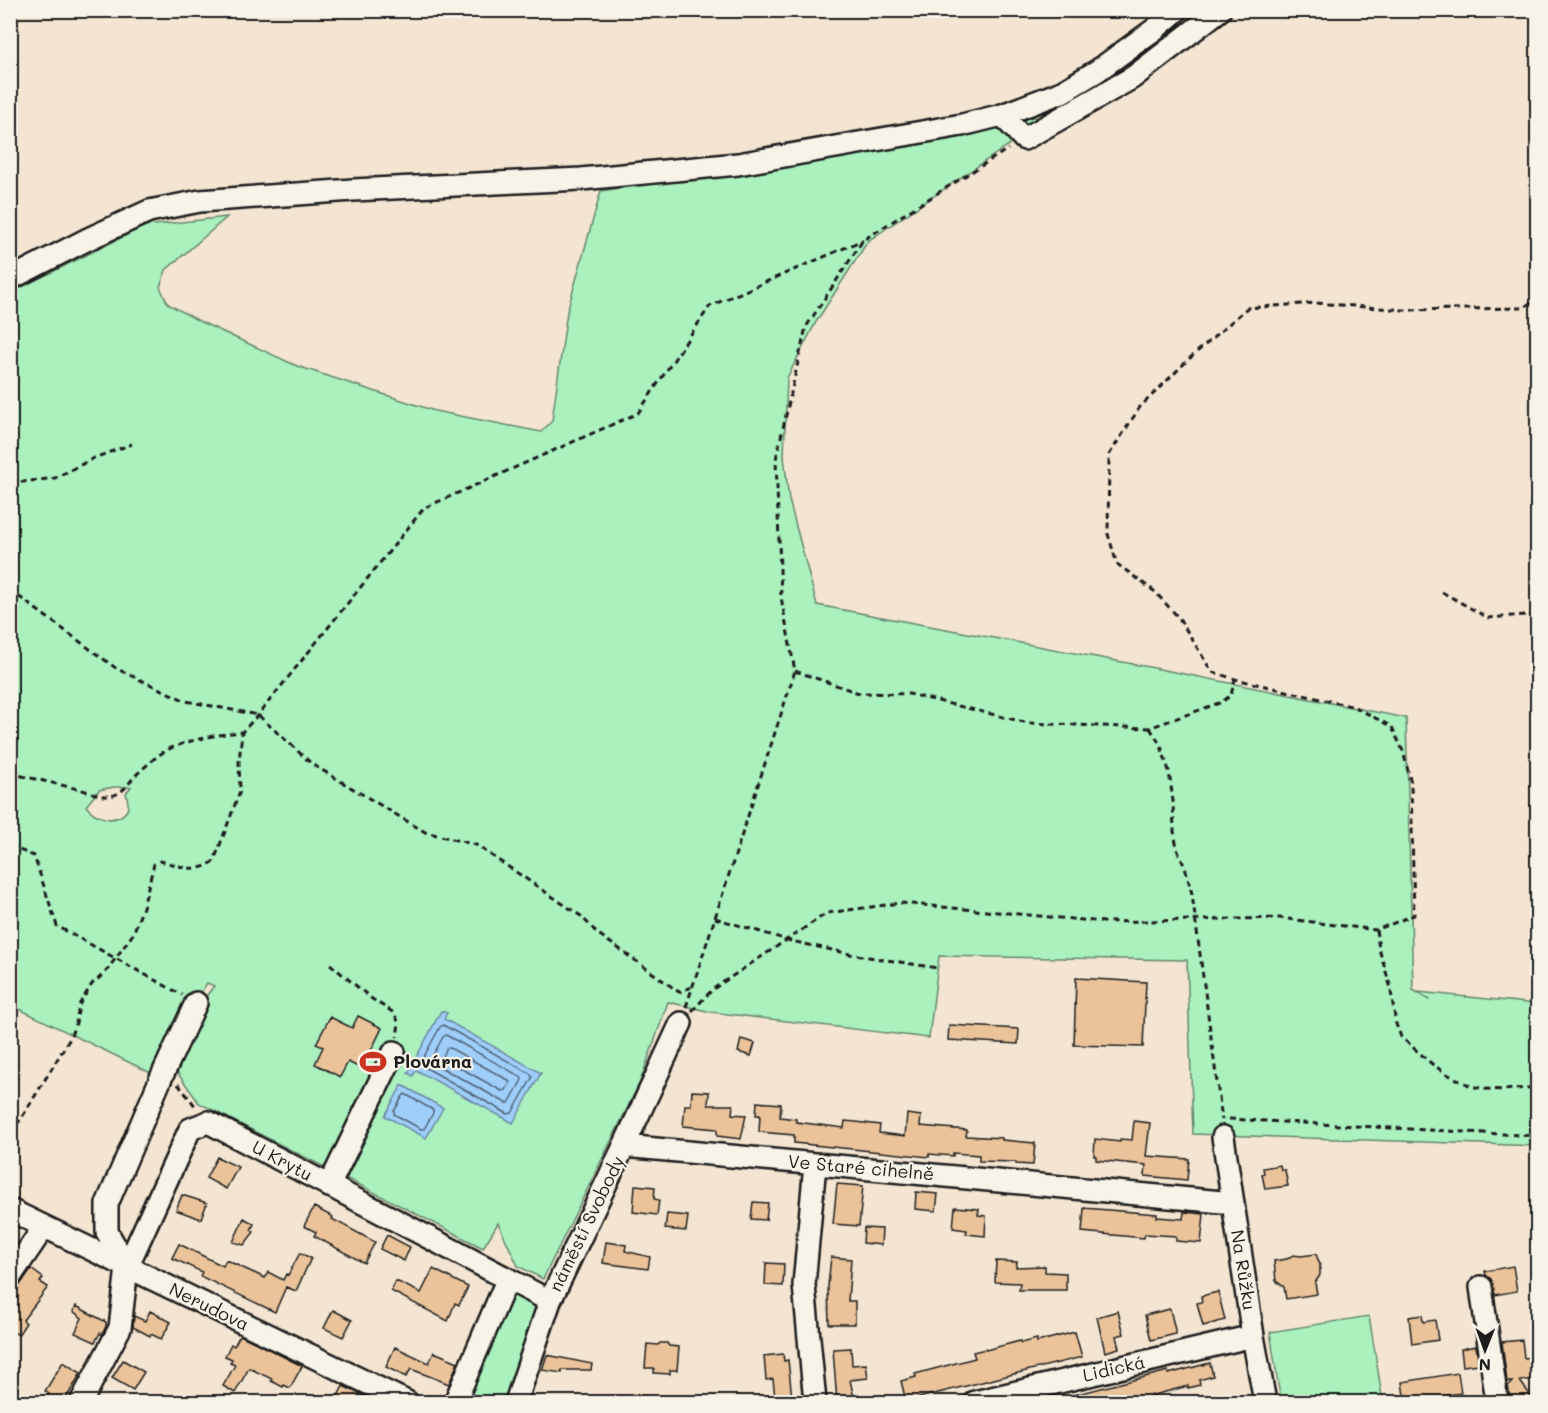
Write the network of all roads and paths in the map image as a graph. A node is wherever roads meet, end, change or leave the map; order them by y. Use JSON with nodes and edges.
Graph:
{"nodes":[{"id":1,"x":1177,"y":10,"type":"edge"},
{"id":2,"x":1220,"y":10,"type":"edge"},
{"id":3,"x":1002,"y":115,"type":"junction"},
{"id":4,"x":1024,"y":140,"type":"junction"},
{"id":5,"x":863,"y":240,"type":"junction"},
{"id":6,"x":10,"y":279,"type":"edge"},
{"id":7,"x":1538,"y":299,"type":"edge"},
{"id":8,"x":132,"y":444,"type":"dead end"},
{"id":9,"x":10,"y":481,"type":"edge"},
{"id":10,"x":10,"y":590,"type":"edge"},
{"id":11,"x":1442,"y":592,"type":"dead end"},
{"id":12,"x":1538,"y":614,"type":"edge"},
{"id":13,"x":795,"y":671,"type":"junction"},
{"id":14,"x":1234,"y":680,"type":"junction"},
{"id":15,"x":258,"y":715,"type":"junction"},
{"id":16,"x":1149,"y":728,"type":"junction"},
{"id":17,"x":242,"y":732,"type":"junction"},
{"id":18,"x":10,"y":773,"type":"edge"},
{"id":19,"x":10,"y":846,"type":"edge"},
{"id":20,"x":10,"y":889,"type":"edge"},
{"id":21,"x":10,"y":900,"type":"edge"},
{"id":22,"x":715,"y":918,"type":"junction"},
{"id":23,"x":1195,"y":920,"type":"junction"},
{"id":24,"x":1376,"y":930,"type":"junction"},
{"id":25,"x":787,"y":940,"type":"junction"},
{"id":26,"x":117,"y":959,"type":"junction"},
{"id":27,"x":330,"y":964,"type":"dead end"},
{"id":28,"x":937,"y":968,"type":"dead end"},
{"id":29,"x":692,"y":987,"type":"junction"},
{"id":30,"x":196,"y":1003,"type":"joint"},
{"id":31,"x":681,"y":1023,"type":"junction"},
{"id":32,"x":10,"y":1027,"type":"edge"},
{"id":33,"x":10,"y":1041,"type":"edge"},
{"id":34,"x":394,"y":1052,"type":"joint"},
{"id":35,"x":165,"y":1069,"type":"junction"},
{"id":36,"x":1538,"y":1088,"type":"edge"},
{"id":37,"x":208,"y":1122,"type":"junction"},
{"id":38,"x":1222,"y":1128,"type":"junction"},
{"id":39,"x":10,"y":1133,"type":"edge"},
{"id":40,"x":1538,"y":1136,"type":"edge"},
{"id":41,"x":624,"y":1146,"type":"junction"},
{"id":42,"x":815,"y":1164,"type":"junction"},
{"id":43,"x":329,"y":1186,"type":"junction"},
{"id":44,"x":1233,"y":1203,"type":"junction"},
{"id":45,"x":10,"y":1210,"type":"edge"},
{"id":46,"x":44,"y":1227,"type":"junction"},
{"id":47,"x":127,"y":1267,"type":"junction"},
{"id":48,"x":10,"y":1277,"type":"edge"},
{"id":49,"x":507,"y":1280,"type":"junction"},
{"id":50,"x":1481,"y":1287,"type":"dead end"},
{"id":51,"x":550,"y":1301,"type":"junction"},
{"id":52,"x":1253,"y":1336,"type":"junction"},
{"id":53,"x":81,"y":1402,"type":"edge"},
{"id":54,"x":407,"y":1402,"type":"edge"},
{"id":55,"x":455,"y":1402,"type":"edge"},
{"id":56,"x":516,"y":1402,"type":"edge"},
{"id":57,"x":815,"y":1402,"type":"edge"},
{"id":58,"x":975,"y":1402,"type":"edge"},
{"id":59,"x":1265,"y":1402,"type":"edge"},
{"id":60,"x":1497,"y":1402,"type":"edge"}],
"edges":[{"from":1,"to":3,"type":"street"},
{"from":2,"to":4,"type":"street"},
{"from":3,"to":4,"type":"street"},
{"from":3,"to":6,"type":"street"},
{"from":4,"to":5,"type":"path"},
{"from":5,"to":13,"type":"path"},
{"from":5,"to":15,"type":"path"},
{"from":7,"to":14,"type":"path"},
{"from":8,"to":9,"type":"path"},
{"from":10,"to":15,"type":"path"},
{"from":11,"to":12,"type":"path"},
{"from":13,"to":16,"type":"path"},
{"from":13,"to":22,"type":"path"},
{"from":14,"to":16,"type":"path"},
{"from":14,"to":24,"type":"path"},
{"from":15,"to":17,"type":"path"},
{"from":15,"to":29,"type":"path"},
{"from":16,"to":23,"type":"path"},
{"from":17,"to":18,"type":"path"},
{"from":17,"to":26,"type":"path"},
{"from":19,"to":26,"type":"path"},
{"from":20,"to":21,"type":"path"},
{"from":22,"to":25,"type":"path"},
{"from":22,"to":29,"type":"path"},
{"from":23,"to":24,"type":"path"},
{"from":23,"to":25,"type":"path"},
{"from":23,"to":38,"type":"path"},
{"from":24,"to":36,"type":"path"},
{"from":25,"to":28,"type":"path"},
{"from":25,"to":31,"type":"path"},
{"from":26,"to":30,"type":"path"},
{"from":26,"to":39,"type":"path"},
{"from":27,"to":34,"type":"path"},
{"from":29,"to":31,"type":"path"},
{"from":30,"to":35,"type":"street"},
{"from":31,"to":41,"type":"street"},
{"from":32,"to":33,"type":"path"},
{"from":34,"to":43,"type":"street"},
{"from":35,"to":37,"type":"path"},
{"from":35,"to":47,"type":"street"},
{"from":37,"to":43,"type":"street","name":"U Krytu"},
{"from":37,"to":47,"type":"street"},
{"from":38,"to":40,"type":"path"},
{"from":38,"to":44,"type":"street","name":"Na Růžku"},
{"from":41,"to":42,"type":"street","name":"Ve Staré cihelně"},
{"from":41,"to":51,"type":"street","name":"náměstí Svobody"},
{"from":42,"to":44,"type":"street","name":"Ve Staré cihelně"},
{"from":42,"to":57,"type":"street"},
{"from":43,"to":49,"type":"street","name":"U Krytu"},
{"from":44,"to":52,"type":"street","name":"Na Růžku"},
{"from":45,"to":46,"type":"street","name":"Nerudova"},
{"from":46,"to":47,"type":"street","name":"Nerudova"},
{"from":46,"to":48,"type":"street"},
{"from":47,"to":53,"type":"street"},
{"from":47,"to":54,"type":"street","name":"Nerudova"},
{"from":49,"to":51,"type":"street","name":"náměstí Svobody"},
{"from":49,"to":55,"type":"street"},
{"from":50,"to":60,"type":"street"},
{"from":51,"to":56,"type":"street","name":"náměstí Svobody"},
{"from":52,"to":58,"type":"street","name":"Lidická"},
{"from":52,"to":59,"type":"street","name":"Na Růžku"}]}
